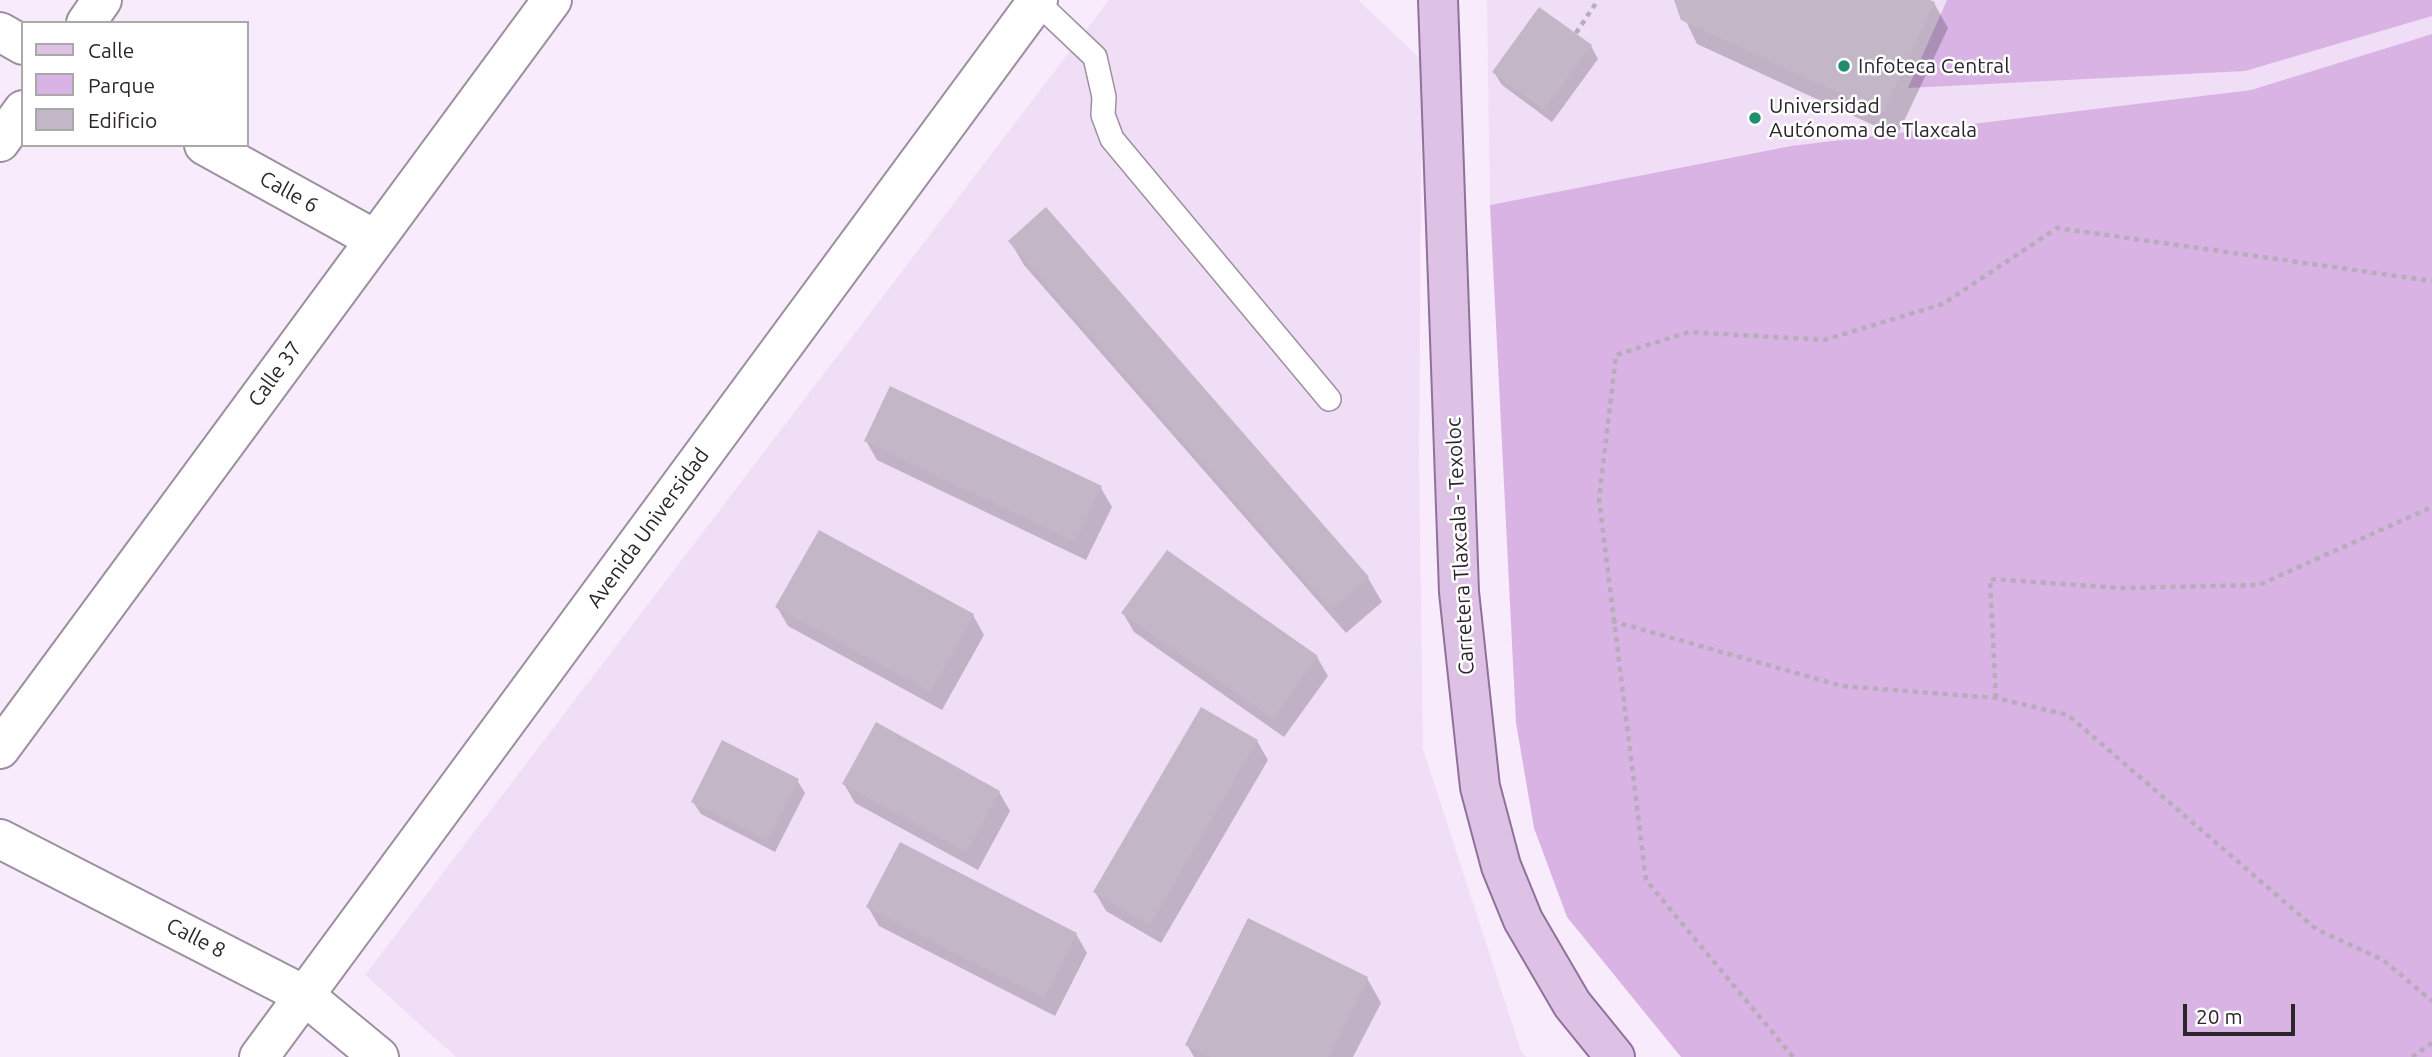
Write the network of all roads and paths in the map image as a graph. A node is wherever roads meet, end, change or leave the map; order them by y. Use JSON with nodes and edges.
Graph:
{"nodes":[{"id":1,"x":103,"y":0,"type":"edge"},
{"id":2,"x":552,"y":0,"type":"edge"},
{"id":3,"x":1438,"y":0,"type":"edge"},
{"id":4,"x":1598,"y":0,"type":"edge"},
{"id":5,"x":1037,"y":1,"type":"edge"},
{"id":6,"x":87,"y":21,"type":"edge"},
{"id":7,"x":0,"y":32,"type":"edge"},
{"id":8,"x":1576,"y":33,"type":"dead end"},
{"id":9,"x":21,"y":44,"type":"edge"},
{"id":10,"x":21,"y":113,"type":"edge"},
{"id":11,"x":0,"y":142,"type":"edge"},
{"id":12,"x":208,"y":147,"type":"edge"},
{"id":13,"x":374,"y":239,"type":"junction"},
{"id":14,"x":2432,"y":281,"type":"edge"},
{"id":15,"x":1329,"y":399,"type":"dead end"},
{"id":16,"x":2432,"y":507,"type":"edge"},
{"id":17,"x":1612,"y":621,"type":"junction"},
{"id":18,"x":1996,"y":698,"type":"junction"},
{"id":19,"x":0,"y":749,"type":"edge"},
{"id":20,"x":0,"y":839,"type":"edge"},
{"id":21,"x":304,"y":995,"type":"junction"},
{"id":22,"x":2432,"y":1001,"type":"edge"},
{"id":23,"x":2432,"y":1043,"type":"edge"},
{"id":24,"x":259,"y":1057,"type":"edge"},
{"id":25,"x":379,"y":1057,"type":"edge"},
{"id":26,"x":1615,"y":1057,"type":"edge"},
{"id":27,"x":1793,"y":1057,"type":"edge"},
{"id":28,"x":2412,"y":1057,"type":"edge"}],
"edges":[{"from":1,"to":6,"type":"street"},
{"from":2,"to":13,"type":"street","name":"Calle 37"},
{"from":3,"to":26,"type":"main road","name":"Carretera Tlaxcala - Texoloc"},
{"from":4,"to":8,"type":"path"},
{"from":5,"to":15,"type":"lane"},
{"from":5,"to":21,"type":"street","name":"Avenida Universidad"},
{"from":7,"to":9,"type":"street"},
{"from":10,"to":11,"type":"street"},
{"from":12,"to":13,"type":"street","name":"Calle 6"},
{"from":13,"to":19,"type":"street","name":"Calle 37"},
{"from":14,"to":17,"type":"path"},
{"from":16,"to":18,"type":"path"},
{"from":17,"to":18,"type":"path"},
{"from":17,"to":27,"type":"path"},
{"from":18,"to":22,"type":"path"},
{"from":20,"to":21,"type":"street","name":"Calle 8"},
{"from":21,"to":24,"type":"street","name":"Avenida Universidad"},
{"from":21,"to":25,"type":"street","name":"Calle 8"},
{"from":23,"to":28,"type":"path"}]}
